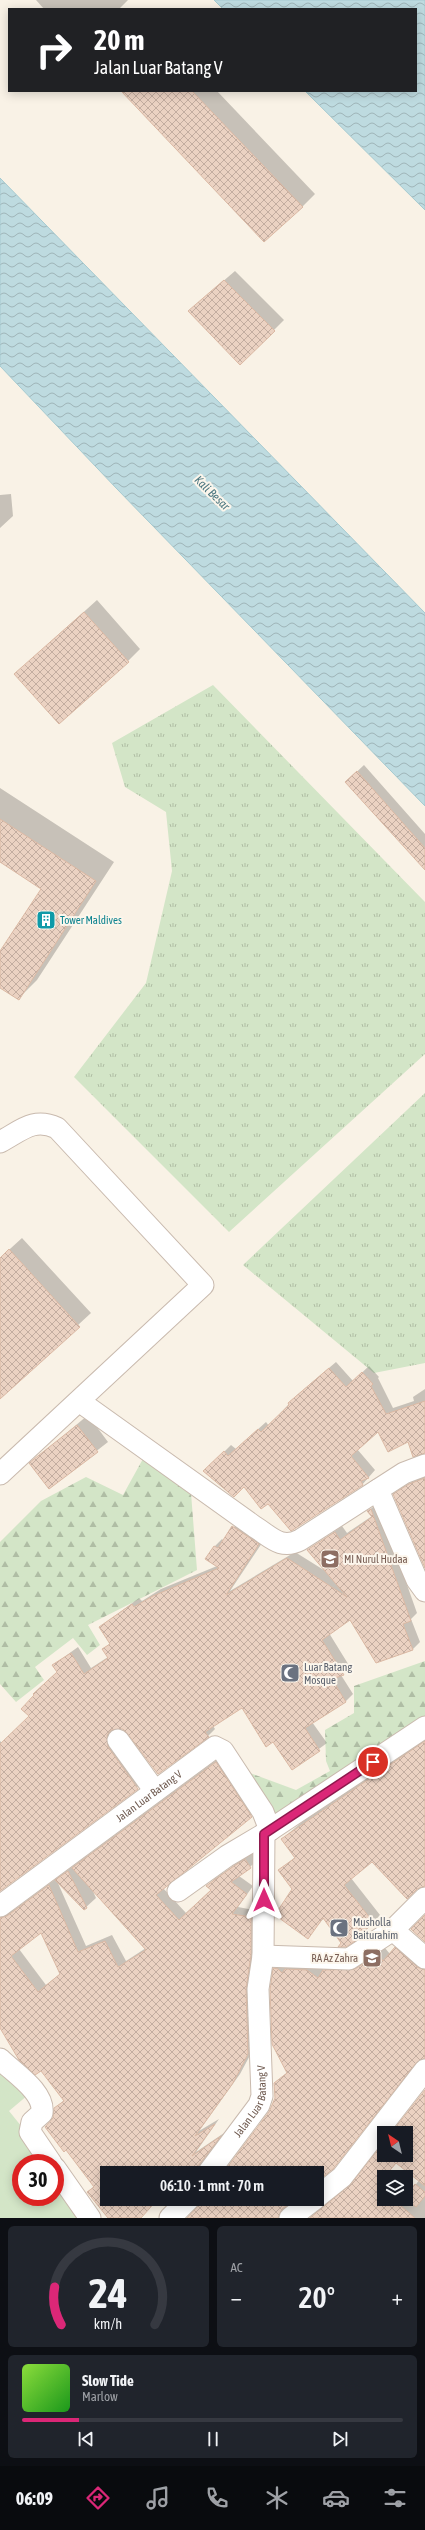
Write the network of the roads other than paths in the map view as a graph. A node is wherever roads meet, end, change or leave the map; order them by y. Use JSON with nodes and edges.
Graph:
{"nodes":[{"id":1,"x":0,"y":1142,"type":"edge"},
{"id":2,"x":79,"y":1401,"type":"junction"},
{"id":3,"x":425,"y":1465,"type":"edge"},
{"id":4,"x":0,"y":1474,"type":"edge"},
{"id":5,"x":378,"y":1490,"type":"junction"},
{"id":6,"x":421,"y":1585,"type":"edge"},
{"id":7,"x":425,"y":1727,"type":"edge"},
{"id":8,"x":118,"y":1740,"type":"dead end"},
{"id":9,"x":155,"y":1791,"type":"junction"},
{"id":10,"x":267,"y":1832,"type":"junction"},
{"id":11,"x":178,"y":1891,"type":"dead end"},
{"id":12,"x":425,"y":1898,"type":"edge"},
{"id":13,"x":0,"y":1906,"type":"edge"},
{"id":14,"x":393,"y":1930,"type":"junction"},
{"id":15,"x":263,"y":1956,"type":"junction"},
{"id":16,"x":425,"y":1958,"type":"edge"},
{"id":17,"x":0,"y":2059,"type":"edge"},
{"id":18,"x":425,"y":2070,"type":"edge"},
{"id":19,"x":45,"y":2154,"type":"edge"},
{"id":20,"x":213,"y":2166,"type":"edge"},
{"id":21,"x":64,"y":2181,"type":"edge"},
{"id":22,"x":324,"y":2192,"type":"edge"},
{"id":23,"x":182,"y":2206,"type":"edge"},
{"id":24,"x":306,"y":2206,"type":"edge"},
{"id":25,"x":90,"y":2218,"type":"edge"},
{"id":26,"x":170,"y":2218,"type":"edge"},
{"id":27,"x":290,"y":2218,"type":"edge"}],
"edges":[{"from":1,"to":2,"type":"street"},
{"from":2,"to":4,"type":"street"},
{"from":2,"to":5,"type":"street"},
{"from":3,"to":5,"type":"street"},
{"from":5,"to":6,"type":"street"},
{"from":7,"to":10,"type":"street"},
{"from":8,"to":9,"type":"street"},
{"from":9,"to":10,"type":"street","name":"Jalan Luar Batang V"},
{"from":9,"to":13,"type":"street","name":"Jalan Luar Batang V"},
{"from":10,"to":11,"type":"street"},
{"from":10,"to":15,"type":"street","name":"Jalan Luar Batang V"},
{"from":12,"to":14,"type":"street"},
{"from":14,"to":15,"type":"street"},
{"from":14,"to":16,"type":"street"},
{"from":15,"to":20,"type":"street","name":"Jalan Luar Batang V"},
{"from":17,"to":19,"type":"street"},
{"from":18,"to":22,"type":"street"},
{"from":21,"to":25,"type":"street"},
{"from":23,"to":26,"type":"street"},
{"from":24,"to":27,"type":"street"}]}
